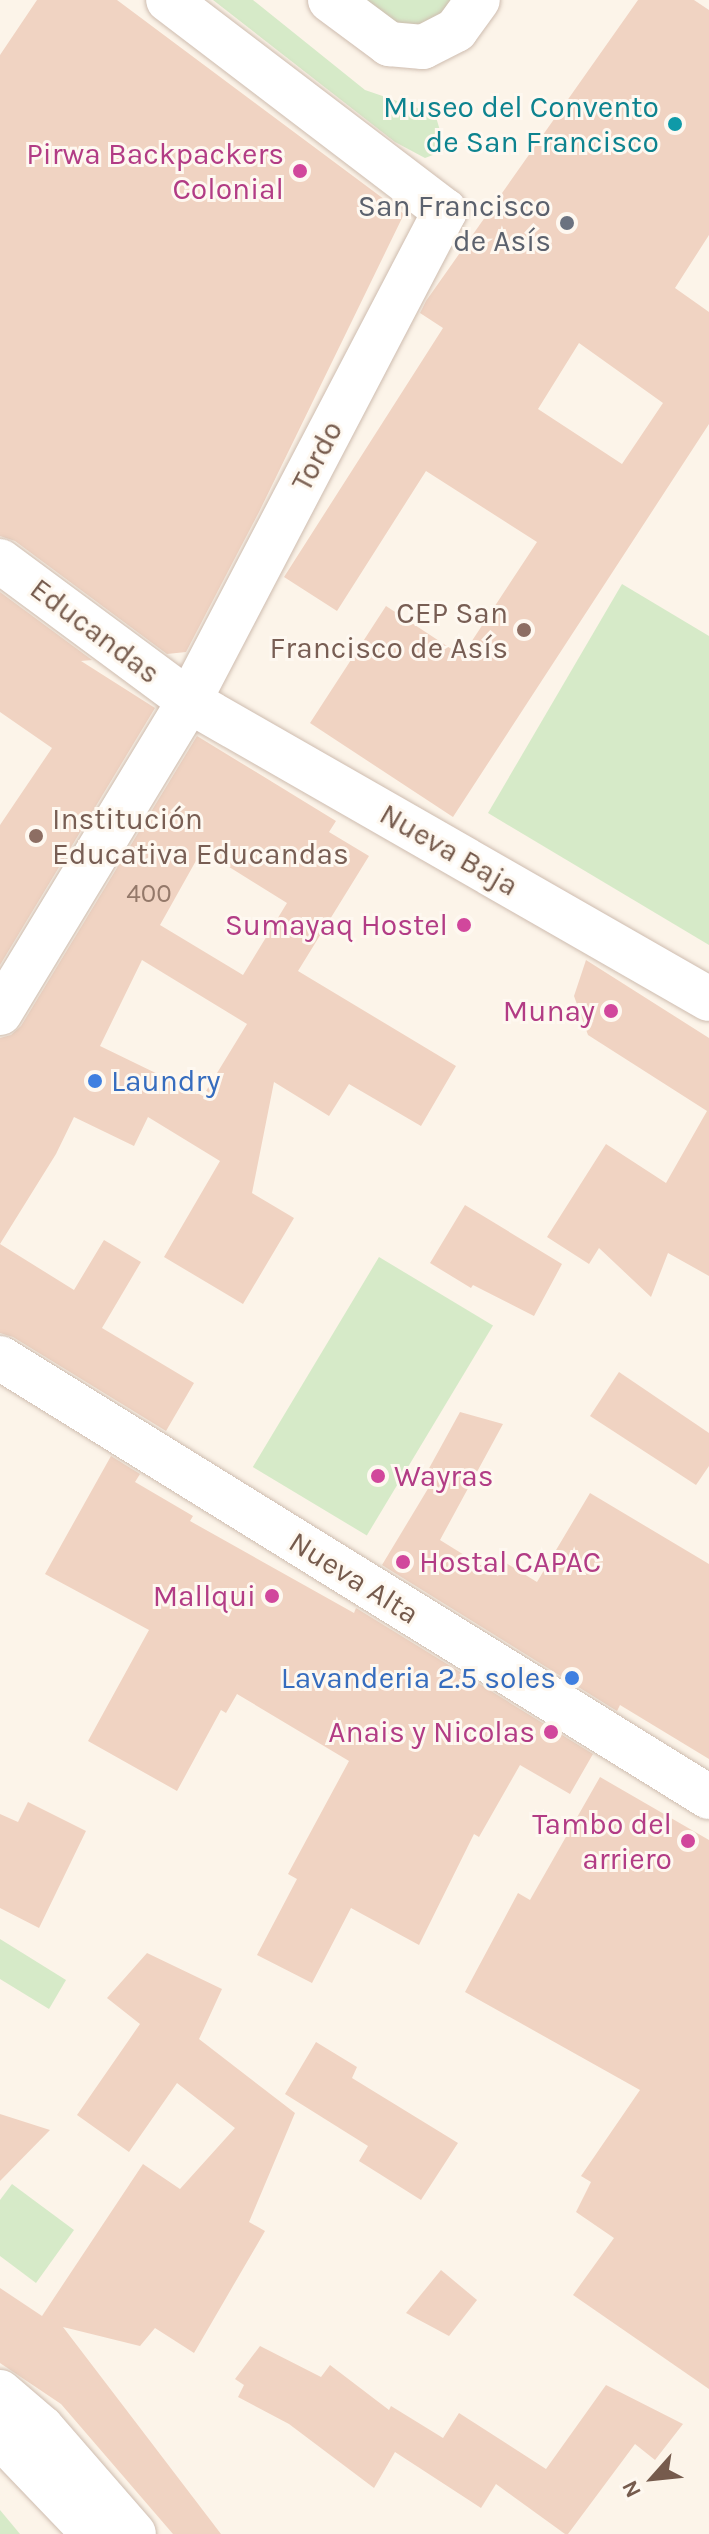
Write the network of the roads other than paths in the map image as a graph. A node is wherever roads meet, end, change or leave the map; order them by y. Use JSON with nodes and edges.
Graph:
{"nodes":[{"id":1,"x":168,"y":0,"type":"edge"},
{"id":2,"x":330,"y":0,"type":"edge"},
{"id":3,"x":478,"y":0,"type":"edge"},
{"id":4,"x":0,"y":561,"type":"edge"},
{"id":5,"x":189,"y":701,"type":"junction"},
{"id":6,"x":709,"y":999,"type":"edge"},
{"id":7,"x":0,"y":1013,"type":"edge"},
{"id":8,"x":0,"y":1358,"type":"edge"},
{"id":9,"x":709,"y":1797,"type":"edge"},
{"id":10,"x":0,"y":2392,"type":"edge"},
{"id":11,"x":0,"y":2436,"type":"edge"},
{"id":12,"x":94,"y":2534,"type":"edge"},
{"id":13,"x":134,"y":2534,"type":"edge"}],
"edges":[{"from":1,"to":5,"type":"street","name":"Tordo"},
{"from":2,"to":3,"type":"street"},
{"from":4,"to":5,"type":"street","name":"Educandas"},
{"from":5,"to":6,"type":"street","name":"Nueva Baja"},
{"from":5,"to":7,"type":"street","name":"Tordo"},
{"from":8,"to":9,"type":"street","name":"Nueva Alta"},
{"from":10,"to":13,"type":"street"},
{"from":11,"to":12,"type":"street"}]}
